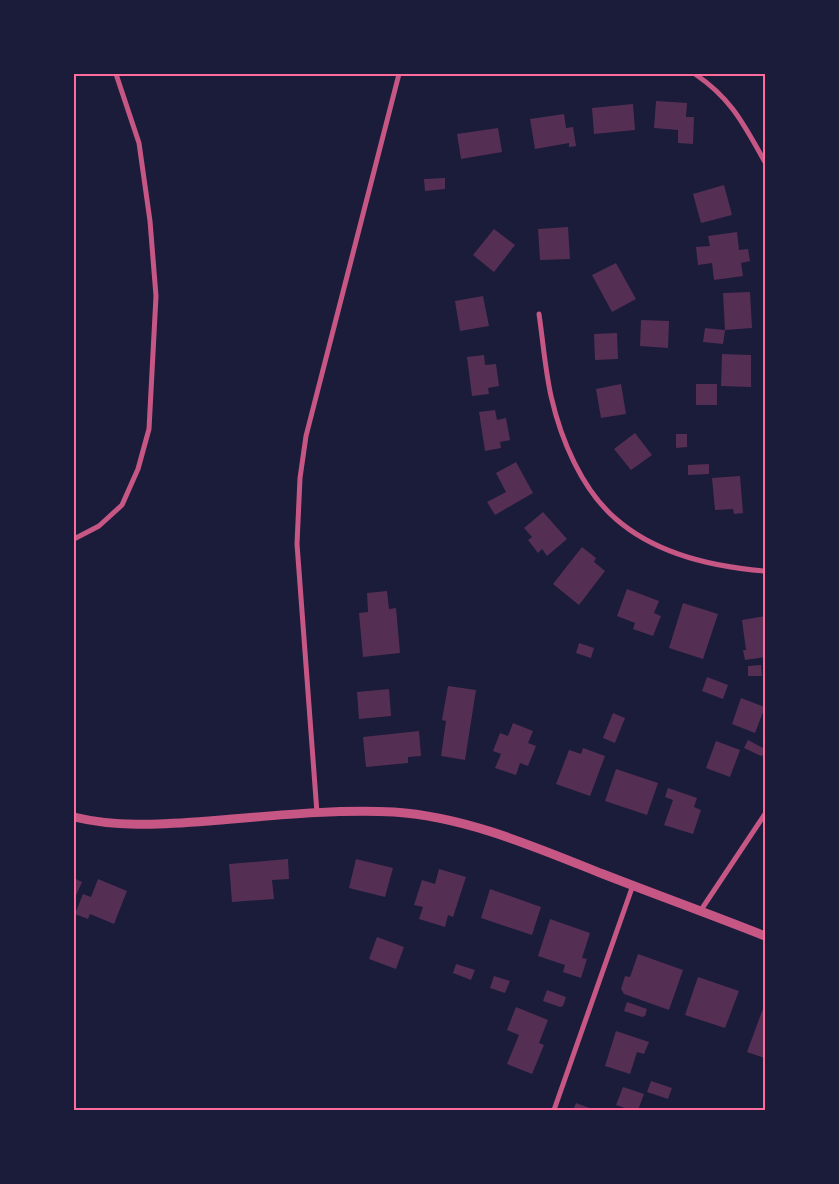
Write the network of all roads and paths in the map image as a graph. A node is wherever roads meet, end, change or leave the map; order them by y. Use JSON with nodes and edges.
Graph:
{"nodes":[{"id":1,"x":116,"y":74,"type":"edge"},
{"id":2,"x":399,"y":74,"type":"edge"},
{"id":3,"x":695,"y":74,"type":"edge"},
{"id":4,"x":765,"y":162,"type":"edge"},
{"id":5,"x":539,"y":314,"type":"dead end"},
{"id":6,"x":74,"y":539,"type":"edge"},
{"id":7,"x":765,"y":571,"type":"edge"},
{"id":8,"x":317,"y":813,"type":"junction"},
{"id":9,"x":765,"y":814,"type":"edge"},
{"id":10,"x":74,"y":817,"type":"edge"},
{"id":11,"x":633,"y":885,"type":"junction"},
{"id":12,"x":701,"y":910,"type":"junction"},
{"id":13,"x":765,"y":936,"type":"edge"},
{"id":14,"x":554,"y":1110,"type":"edge"}],
"edges":[{"from":1,"to":6,"type":"street"},
{"from":2,"to":8,"type":"street"},
{"from":3,"to":4,"type":"street"},
{"from":5,"to":7,"type":"street"},
{"from":8,"to":10,"type":"street"},
{"from":8,"to":11,"type":"street"},
{"from":9,"to":12,"type":"street"},
{"from":11,"to":12,"type":"street"},
{"from":11,"to":14,"type":"street"},
{"from":12,"to":13,"type":"street"}]}
